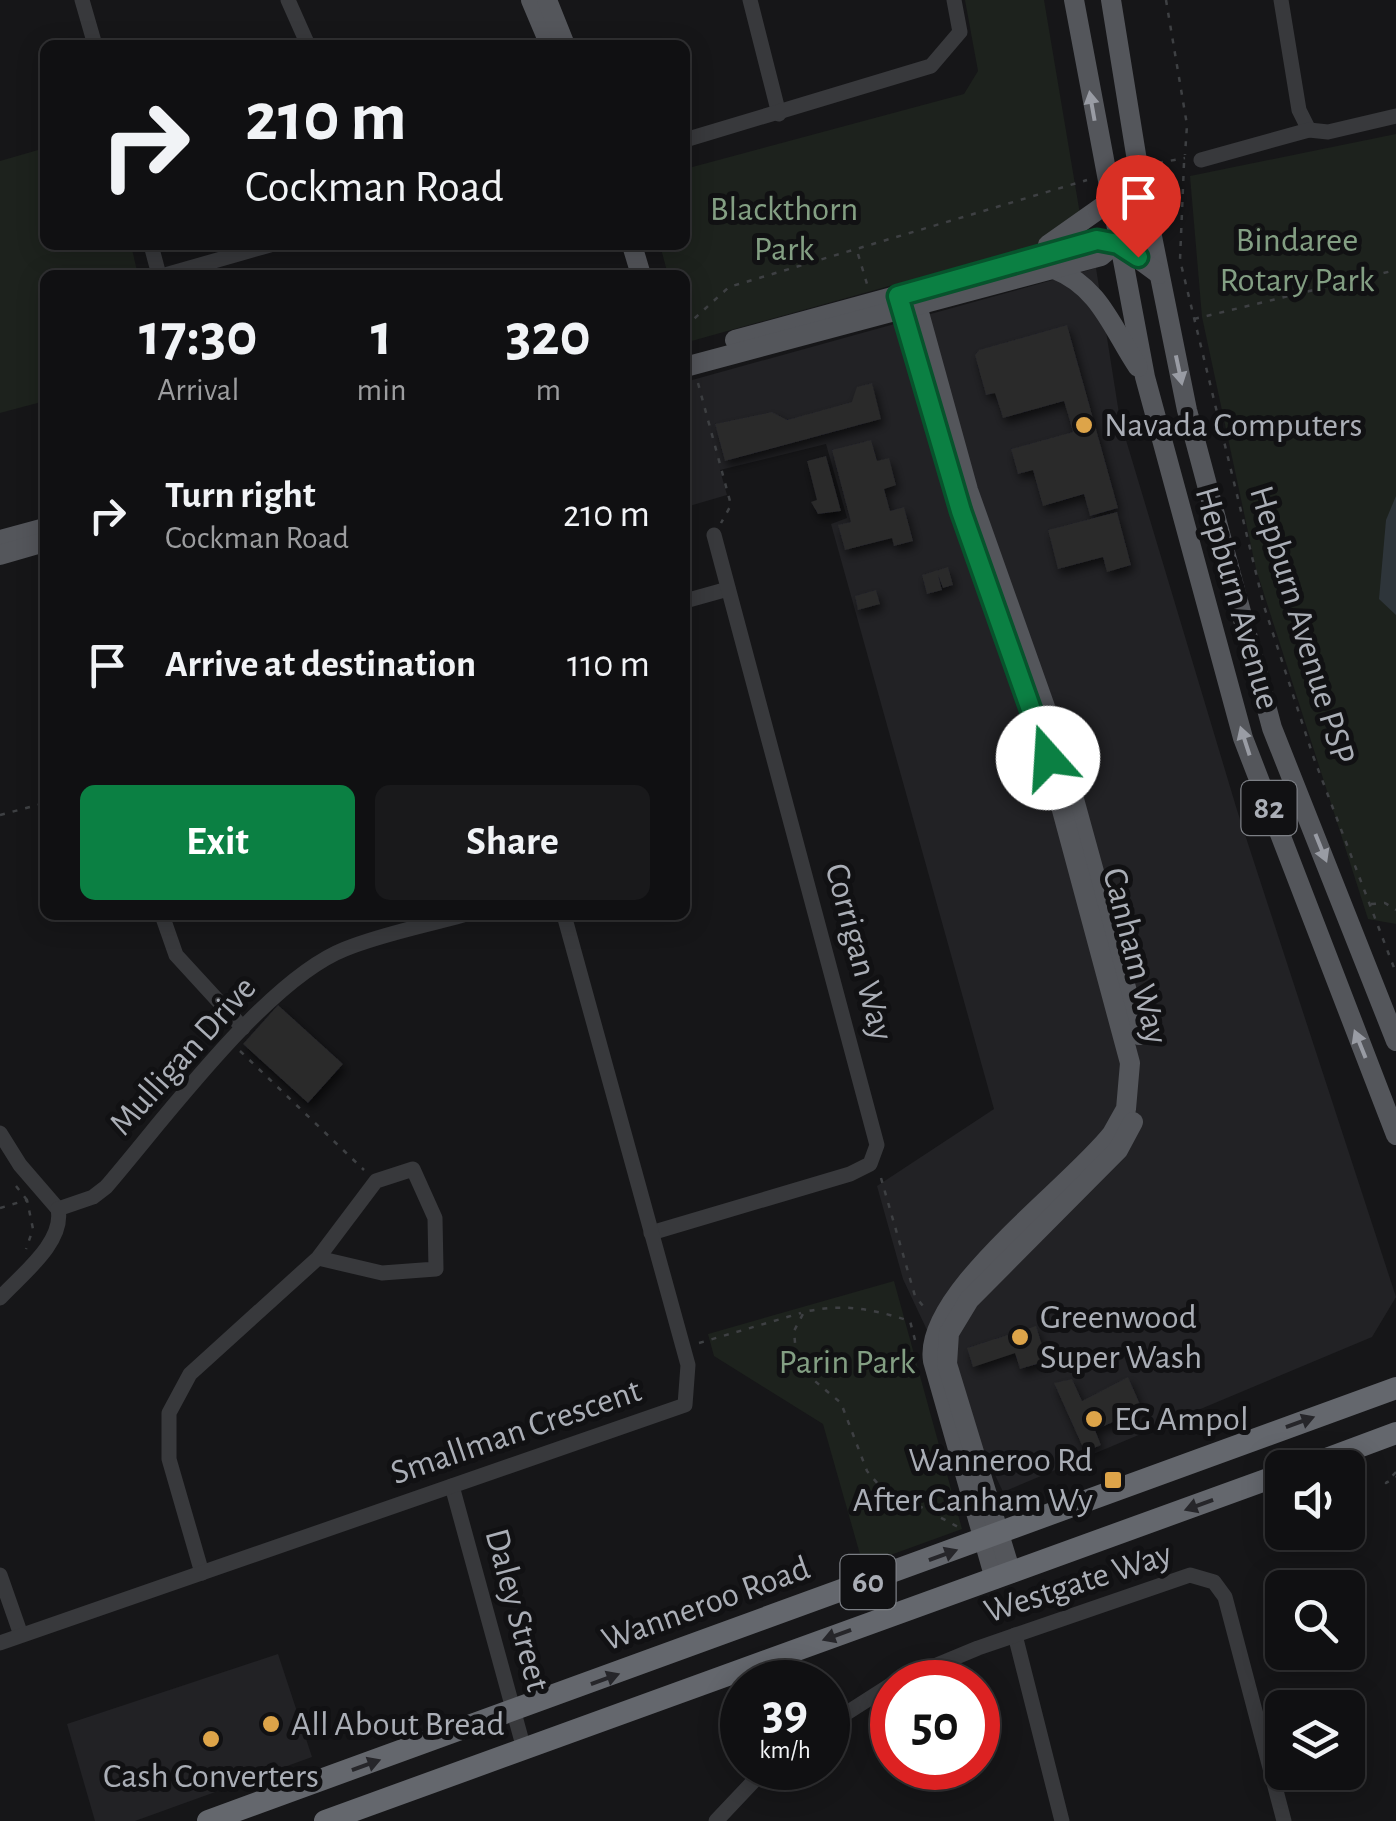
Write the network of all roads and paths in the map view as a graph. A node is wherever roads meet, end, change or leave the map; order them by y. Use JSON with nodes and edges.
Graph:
{"nodes":[{"id":1,"x":82,"y":0,"type":"edge"},
{"id":2,"x":288,"y":0,"type":"edge"},
{"id":3,"x":531,"y":0,"type":"edge"},
{"id":4,"x":548,"y":0,"type":"edge"},
{"id":5,"x":750,"y":0,"type":"edge"},
{"id":6,"x":954,"y":0,"type":"edge"},
{"id":7,"x":1074,"y":0,"type":"edge"},
{"id":8,"x":1111,"y":0,"type":"edge"},
{"id":9,"x":1166,"y":0,"type":"edge"},
{"id":10,"x":1281,"y":0,"type":"edge"},
{"id":11,"x":94,"y":40,"type":"edge"},
{"id":12,"x":306,"y":40,"type":"edge"},
{"id":13,"x":548,"y":40,"type":"edge"},
{"id":14,"x":563,"y":40,"type":"edge"},
{"id":15,"x":779,"y":114,"type":"junction"},
{"id":16,"x":1396,"y":116,"type":"edge"},
{"id":17,"x":1309,"y":130,"type":"junction"},
{"id":18,"x":690,"y":139,"type":"edge"},
{"id":19,"x":1201,"y":160,"type":"dead end"},
{"id":20,"x":1091,"y":178,"type":"dead end"},
{"id":21,"x":1141,"y":178,"type":"junction"},
{"id":22,"x":1109,"y":202,"type":"junction"},
{"id":23,"x":1118,"y":244,"type":"junction"},
{"id":24,"x":252,"y":250,"type":"edge"},
{"id":25,"x":857,"y":251,"type":"junction"},
{"id":26,"x":1054,"y":269,"type":"junction"},
{"id":27,"x":180,"y":270,"type":"edge"},
{"id":28,"x":1396,"y":270,"type":"edge"},
{"id":29,"x":987,"y":272,"type":"junction"},
{"id":30,"x":1159,"y":274,"type":"junction"},
{"id":31,"x":870,"y":295,"type":"dead end"},
{"id":32,"x":907,"y":300,"type":"junction"},
{"id":33,"x":1192,"y":320,"type":"junction"},
{"id":34,"x":690,"y":322,"type":"edge"},
{"id":35,"x":690,"y":355,"type":"edge"},
{"id":36,"x":690,"y":363,"type":"edge"},
{"id":37,"x":1145,"y":377,"type":"junction"},
{"id":38,"x":40,"y":529,"type":"edge"},
{"id":39,"x":714,"y":534,"type":"joint"},
{"id":40,"x":0,"y":540,"type":"edge"},
{"id":41,"x":40,"y":543,"type":"edge"},
{"id":42,"x":0,"y":554,"type":"edge"},
{"id":43,"x":728,"y":588,"type":"junction"},
{"id":44,"x":690,"y":599,"type":"edge"},
{"id":45,"x":40,"y":804,"type":"edge"},
{"id":46,"x":0,"y":815,"type":"edge"},
{"id":47,"x":1370,"y":904,"type":"junction"},
{"id":48,"x":1396,"y":910,"type":"edge"},
{"id":49,"x":164,"y":920,"type":"edge"},
{"id":50,"x":446,"y":920,"type":"edge"},
{"id":51,"x":565,"y":920,"type":"edge"},
{"id":52,"x":1396,"y":974,"type":"edge"},
{"id":53,"x":243,"y":1028,"type":"junction"},
{"id":54,"x":229,"y":1041,"type":"junction"},
{"id":55,"x":1396,"y":1041,"type":"edge"},
{"id":56,"x":0,"y":1133,"type":"edge"},
{"id":57,"x":1396,"y":1135,"type":"edge"},
{"id":58,"x":874,"y":1156,"type":"junction"},
{"id":59,"x":376,"y":1181,"type":"junction"},
{"id":60,"x":0,"y":1208,"type":"edge"},
{"id":61,"x":58,"y":1208,"type":"junction"},
{"id":62,"x":652,"y":1233,"type":"junction"},
{"id":63,"x":24,"y":1252,"type":"dead end"},
{"id":64,"x":318,"y":1258,"type":"junction"},
{"id":65,"x":0,"y":1298,"type":"edge"},
{"id":66,"x":804,"y":1312,"type":"junction"},
{"id":67,"x":934,"y":1320,"type":"junction"},
{"id":68,"x":683,"y":1348,"type":"junction"},
{"id":69,"x":1390,"y":1386,"type":"edge"},
{"id":70,"x":1396,"y":1434,"type":"edge"},
{"id":71,"x":1352,"y":1450,"type":"edge"},
{"id":72,"x":1265,"y":1480,"type":"edge"},
{"id":73,"x":452,"y":1486,"type":"junction"},
{"id":74,"x":983,"y":1534,"type":"junction"},
{"id":75,"x":202,"y":1572,"type":"junction"},
{"id":76,"x":0,"y":1575,"type":"edge"},
{"id":77,"x":1003,"y":1576,"type":"junction"},
{"id":78,"x":1014,"y":1634,"type":"junction"},
{"id":79,"x":21,"y":1635,"type":"junction"},
{"id":80,"x":0,"y":1643,"type":"edge"},
{"id":81,"x":950,"y":1660,"type":"edge"},
{"id":82,"x":513,"y":1712,"type":"junction"},
{"id":83,"x":524,"y":1749,"type":"junction"},
{"id":84,"x":745,"y":1790,"type":"edge"},
{"id":85,"x":208,"y":1821,"type":"edge"},
{"id":86,"x":325,"y":1821,"type":"edge"},
{"id":87,"x":716,"y":1821,"type":"edge"},
{"id":88,"x":1062,"y":1821,"type":"edge"},
{"id":89,"x":1284,"y":1821,"type":"edge"}],
"edges":[{"from":1,"to":11,"type":"street"},
{"from":2,"to":12,"type":"street"},
{"from":3,"to":13,"type":"main road"},
{"from":4,"to":14,"type":"main road"},
{"from":5,"to":15,"type":"street"},
{"from":6,"to":15,"type":"street"},
{"from":22,"to":7,"type":"main road","name":"Hepburn Avenue","number":"82","one_way":true},
{"from":8,"to":21,"type":"main road","name":"Hepburn Avenue","number":"82"},
{"from":9,"to":33,"type":"path","name":"Hepburn Avenue PSP"},
{"from":10,"to":17,"type":"street"},
{"from":15,"to":18,"type":"street"},
{"from":16,"to":17,"type":"street"},
{"from":17,"to":19,"type":"street"},
{"from":20,"to":25,"type":"path"},
{"from":21,"to":23,"type":"main road"},
{"from":21,"to":30,"type":"main road","name":"Hepburn Avenue","number":"82"},
{"from":22,"to":23,"type":"main road","name":"Hepburn Avenue","number":"82"},
{"from":22,"to":29,"type":"main road"},
{"from":23,"to":26,"type":"main road"},
{"from":23,"to":29,"type":"main road"},
{"from":23,"to":30,"type":"main road"},
{"from":23,"to":37,"type":"main road","name":"Hepburn Avenue","number":"82"},
{"from":24,"to":27,"type":"street"},
{"from":25,"to":31,"type":"path"},
{"from":25,"to":34,"type":"path"},
{"from":26,"to":32,"type":"main road"},
{"from":26,"to":37,"type":"main road"},
{"from":28,"to":33,"type":"path"},
{"from":29,"to":32,"type":"main road"},
{"from":30,"to":55,"type":"main road","name":"Hepburn Avenue","number":"82","one_way":true},
{"from":32,"to":35,"type":"main road"},
{"from":32,"to":67,"type":"main road","name":"Canham Way"},
{"from":32,"to":74,"type":"main road","name":"Canham Way"},
{"from":33,"to":47,"type":"path","name":"Hepburn Avenue PSP"},
{"from":36,"to":39,"type":"path"},
{"from":57,"to":37,"type":"main road","name":"Hepburn Avenue","number":"82","one_way":true},
{"from":38,"to":40,"type":"main road"},
{"from":39,"to":43,"type":"street","name":"Corrigan Way"},
{"from":41,"to":42,"type":"main road"},
{"from":43,"to":44,"type":"street"},
{"from":43,"to":58,"type":"street","name":"Corrigan Way"},
{"from":45,"to":46,"type":"path"},
{"from":47,"to":48,"type":"path"},
{"from":47,"to":52,"type":"path","name":"Hepburn Avenue PSP"},
{"from":49,"to":53,"type":"street"},
{"from":50,"to":53,"type":"street","name":"Mulligan Drive"},
{"from":51,"to":62,"type":"street","name":"Smallman Crescent"},
{"from":53,"to":54,"type":"street","name":"Mulligan Drive"},
{"from":54,"to":59,"type":"path"},
{"from":54,"to":61,"type":"street","name":"Mulligan Drive"},
{"from":56,"to":61,"type":"street"},
{"from":58,"to":62,"type":"street"},
{"from":58,"to":67,"type":"path"},
{"from":59,"to":64,"type":"street"},
{"from":59,"to":64,"type":"street"},
{"from":60,"to":63,"type":"path"},
{"from":61,"to":65,"type":"street"},
{"from":62,"to":68,"type":"street","name":"Smallman Crescent"},
{"from":64,"to":75,"type":"street"},
{"from":66,"to":67,"type":"path"},
{"from":66,"to":68,"type":"path"},
{"from":66,"to":74,"type":"path"},
{"from":67,"to":74,"type":"main road","name":"Canham Way"},
{"from":68,"to":73,"type":"street","name":"Smallman Crescent"},
{"from":74,"to":69,"type":"highway","name":"Wanneroo Road","number":"60","one_way":true},
{"from":70,"to":71,"type":"highway"},
{"from":72,"to":77,"type":"highway","name":"Wanneroo Road","number":"60","one_way":true},
{"from":73,"to":75,"type":"street","name":"Smallman Crescent"},
{"from":73,"to":82,"type":"street","name":"Daley Street"},
{"from":74,"to":77,"type":"main road","name":"Canham Way"},
{"from":82,"to":74,"type":"highway","name":"Wanneroo Road","number":"60","one_way":true},
{"from":75,"to":79,"type":"street","name":"Smallman Crescent"},
{"from":76,"to":79,"type":"street"},
{"from":77,"to":83,"type":"highway","name":"Wanneroo Road","number":"60","one_way":true},
{"from":78,"to":81,"type":"street","name":"Westgate Way"},
{"from":78,"to":88,"type":"street"},
{"from":78,"to":89,"type":"street","name":"Westgate Way"},
{"from":79,"to":80,"type":"street","name":"Smallman Crescent"},
{"from":82,"to":83,"type":"street","name":"Daley Street"},
{"from":85,"to":82,"type":"highway","name":"Wanneroo Road","number":"60","one_way":true},
{"from":83,"to":86,"type":"highway","name":"Wanneroo Road","number":"60"},
{"from":84,"to":87,"type":"street"}]}
